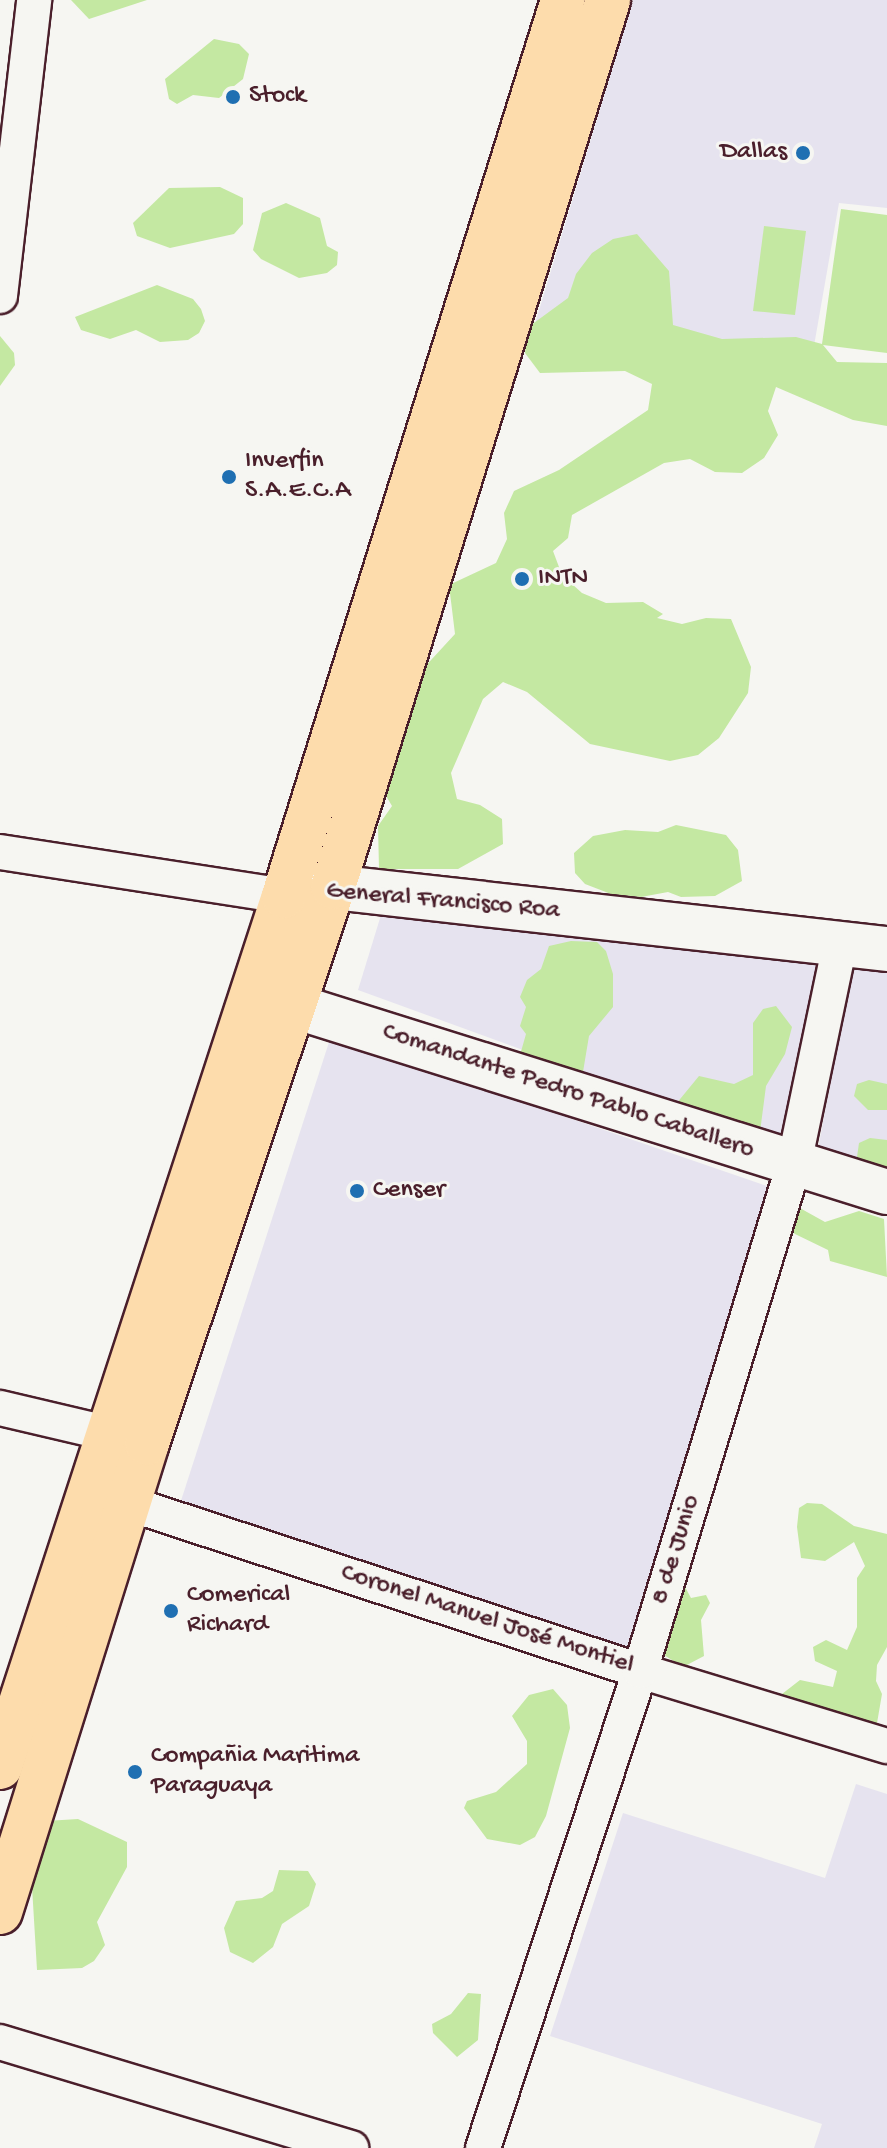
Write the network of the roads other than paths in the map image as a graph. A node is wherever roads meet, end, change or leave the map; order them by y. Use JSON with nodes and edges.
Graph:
{"nodes":[{"id":1,"x":34,"y":0,"type":"edge"},
{"id":2,"x":563,"y":0,"type":"edge"},
{"id":3,"x":608,"y":0,"type":"edge"},
{"id":4,"x":0,"y":296,"type":"edge"},
{"id":5,"x":0,"y":852,"type":"edge"},
{"id":6,"x":333,"y":887,"type":"junction"},
{"id":7,"x":284,"y":896,"type":"junction"},
{"id":8,"x":840,"y":943,"type":"junction"},
{"id":9,"x":887,"y":949,"type":"edge"},
{"id":10,"x":249,"y":992,"type":"junction"},
{"id":11,"x":292,"y":1005,"type":"junction"},
{"id":12,"x":794,"y":1164,"type":"junction"},
{"id":13,"x":887,"y":1192,"type":"edge"},
{"id":14,"x":0,"y":1408,"type":"edge"},
{"id":15,"x":127,"y":1437,"type":"junction"},
{"id":16,"x":108,"y":1497,"type":"junction"},
{"id":17,"x":640,"y":1671,"type":"junction"},
{"id":18,"x":887,"y":1746,"type":"edge"},
{"id":19,"x":0,"y":1767,"type":"edge"},
{"id":20,"x":0,"y":1912,"type":"edge"},
{"id":21,"x":0,"y":2042,"type":"edge"},
{"id":22,"x":351,"y":2148,"type":"edge"},
{"id":23,"x":483,"y":2148,"type":"edge"}],
"edges":[{"from":1,"to":4,"type":"street"},
{"from":2,"to":7,"type":"highway"},
{"from":3,"to":6,"type":"highway"},
{"from":5,"to":7,"type":"street","name":"General Francisco Roa"},
{"from":6,"to":7,"type":"street","name":"General Francisco Roa"},
{"from":6,"to":8,"type":"street","name":"General Francisco Roa"},
{"from":6,"to":11,"type":"highway"},
{"from":7,"to":10,"type":"highway"},
{"from":8,"to":9,"type":"street","name":"General Francisco Roa"},
{"from":8,"to":12,"type":"street","name":"8 de Junio"},
{"from":10,"to":11,"type":"street","name":"Comandante Pedro Pablo Caballero"},
{"from":10,"to":15,"type":"highway"},
{"from":11,"to":12,"type":"street","name":"Comandante Pedro Pablo Caballero"},
{"from":11,"to":15,"type":"highway"},
{"from":12,"to":13,"type":"street","name":"Comandante Pedro Pablo Caballero"},
{"from":12,"to":17,"type":"street","name":"8 de Junio"},
{"from":14,"to":15,"type":"street"},
{"from":15,"to":16,"type":"highway"},
{"from":16,"to":17,"type":"street","name":"Coronel Manuel José Montiel"},
{"from":16,"to":19,"type":"highway"},
{"from":16,"to":20,"type":"highway"},
{"from":17,"to":18,"type":"street","name":"Coronel Manuel José Montiel"},
{"from":17,"to":23,"type":"street","name":"8 de Junio"},
{"from":21,"to":22,"type":"street"}]}
